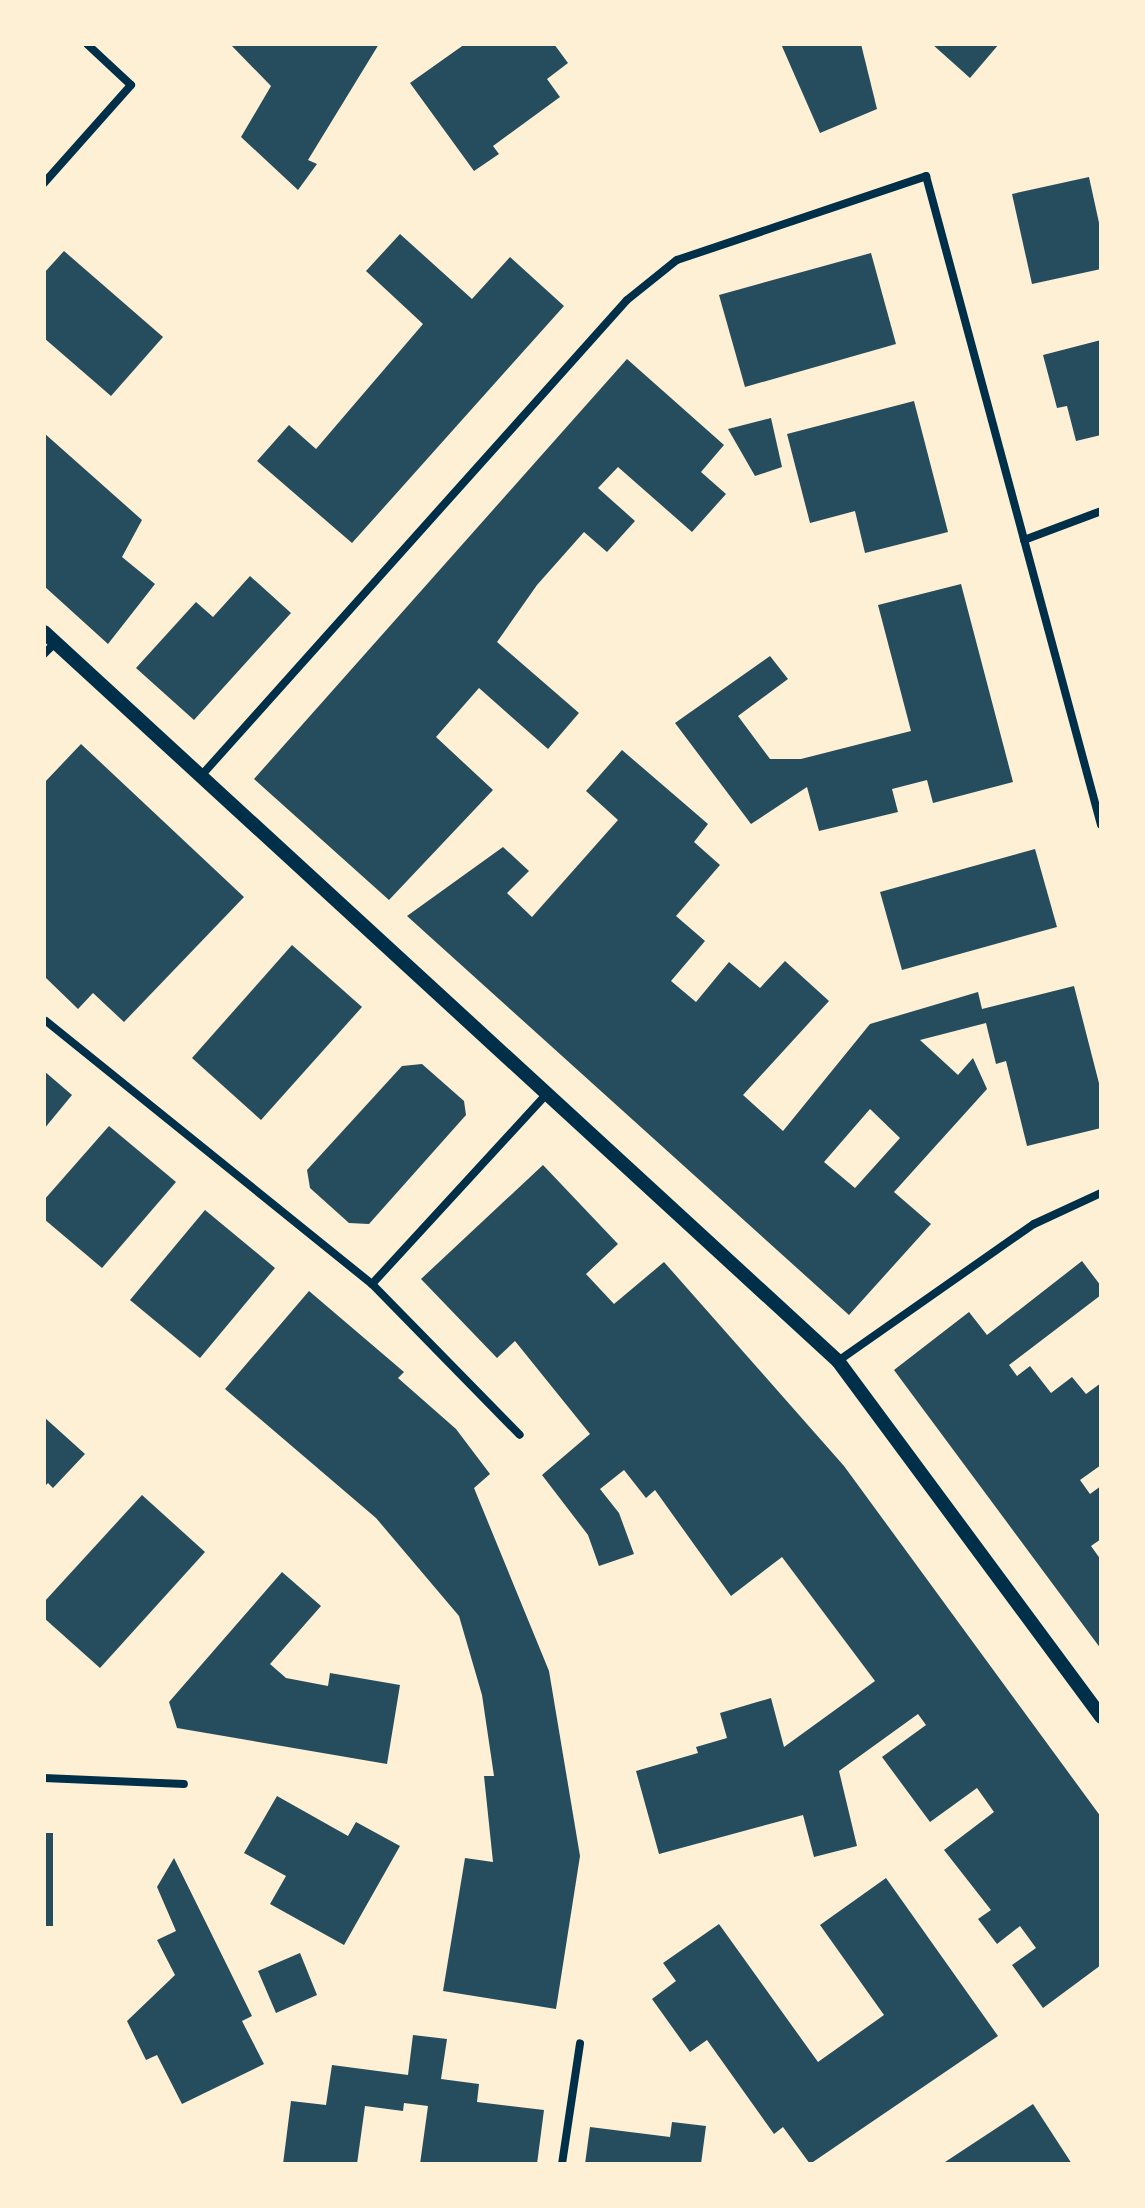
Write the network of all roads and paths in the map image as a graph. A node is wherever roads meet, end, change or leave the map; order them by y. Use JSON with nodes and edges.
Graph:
{"nodes":[{"id":1,"x":87,"y":44,"type":"edge"},
{"id":2,"x":44,"y":183,"type":"edge"},
{"id":3,"x":1101,"y":511,"type":"edge"},
{"id":4,"x":1024,"y":540,"type":"junction"},
{"id":5,"x":44,"y":632,"type":"edge"},
{"id":6,"x":55,"y":643,"type":"junction"},
{"id":7,"x":44,"y":654,"type":"edge"},
{"id":8,"x":199,"y":778,"type":"junction"},
{"id":9,"x":1101,"y":825,"type":"edge"},
{"id":10,"x":46,"y":1021,"type":"edge"},
{"id":11,"x":546,"y":1095,"type":"junction"},
{"id":12,"x":1101,"y":1193,"type":"edge"},
{"id":13,"x":372,"y":1284,"type":"junction"},
{"id":14,"x":838,"y":1361,"type":"junction"},
{"id":15,"x":520,"y":1435,"type":"dead end"},
{"id":16,"x":1101,"y":1717,"type":"edge"},
{"id":17,"x":44,"y":1778,"type":"edge"},
{"id":18,"x":184,"y":1784,"type":"dead end"},
{"id":19,"x":580,"y":2043,"type":"dead end"},
{"id":20,"x":562,"y":2164,"type":"edge"}],
"edges":[{"from":1,"to":2,"type":"street"},
{"from":3,"to":4,"type":"street"},
{"from":4,"to":8,"type":"street"},
{"from":4,"to":9,"type":"street"},
{"from":5,"to":6,"type":"street"},
{"from":6,"to":7,"type":"street"},
{"from":6,"to":8,"type":"street"},
{"from":8,"to":11,"type":"street"},
{"from":10,"to":13,"type":"street"},
{"from":11,"to":13,"type":"street"},
{"from":11,"to":14,"type":"street"},
{"from":12,"to":14,"type":"street"},
{"from":13,"to":15,"type":"street"},
{"from":14,"to":16,"type":"street"},
{"from":17,"to":18,"type":"street"},
{"from":19,"to":20,"type":"street"}]}
